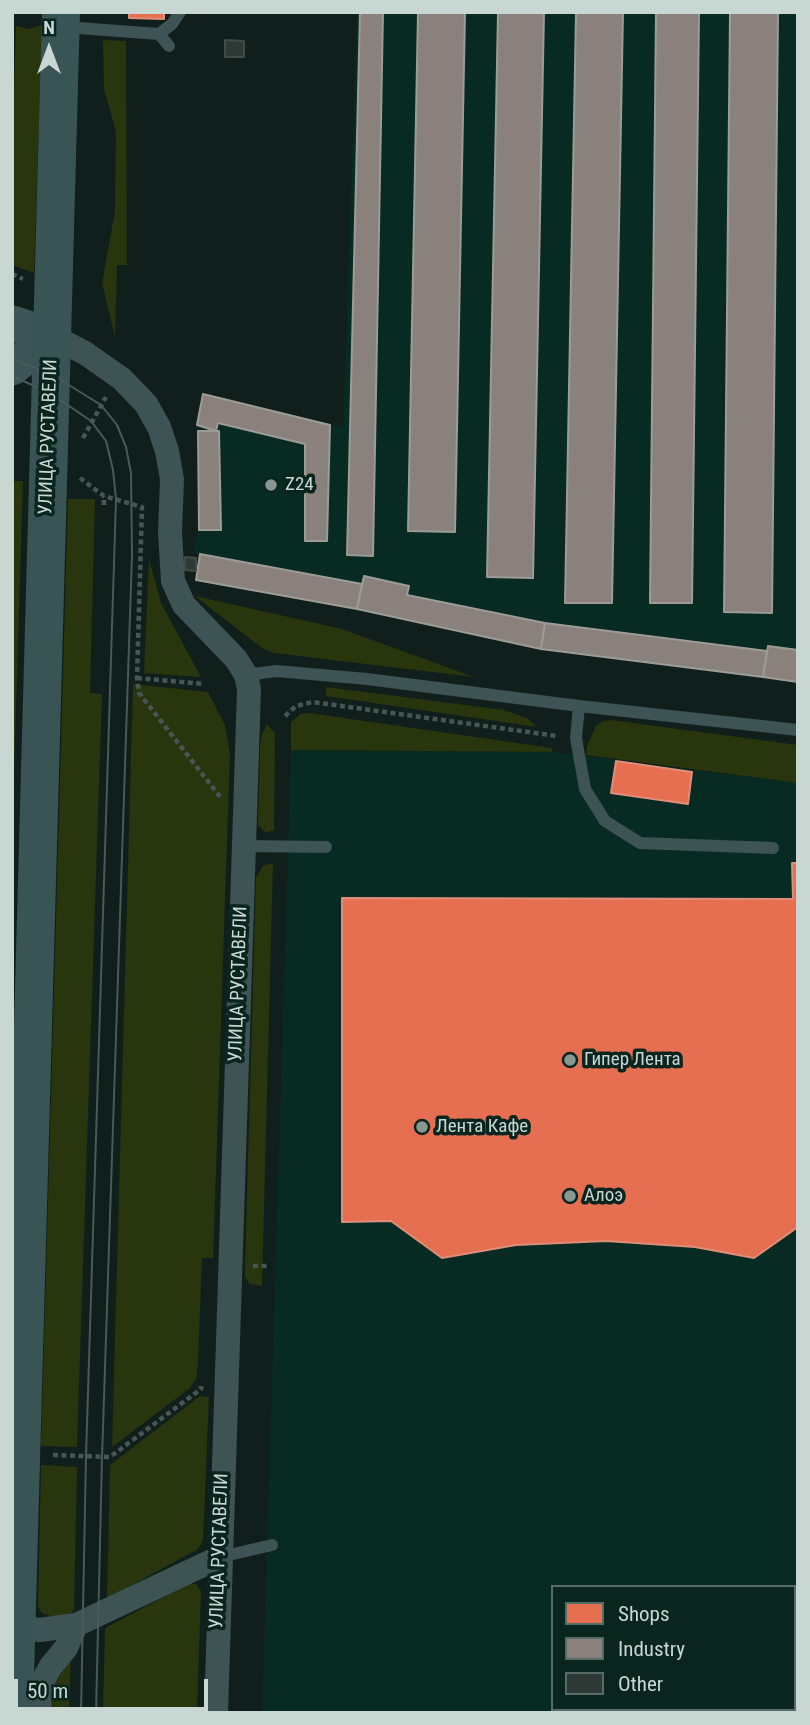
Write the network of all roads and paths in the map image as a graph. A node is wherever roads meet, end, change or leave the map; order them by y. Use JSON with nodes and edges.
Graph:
{"nodes":[{"id":1,"x":180,"y":12,"type":"edge"},
{"id":2,"x":61,"y":20,"type":"edge"},
{"id":3,"x":159,"y":34,"type":"junction"},
{"id":4,"x":169,"y":46,"type":"dead end"},
{"id":5,"x":12,"y":323,"type":"edge"},
{"id":6,"x":52,"y":336,"type":"junction"},
{"id":7,"x":12,"y":368,"type":"edge"},
{"id":8,"x":111,"y":391,"type":"dead end"},
{"id":9,"x":82,"y":443,"type":"dead end"},
{"id":10,"x":74,"y":474,"type":"dead end"},
{"id":11,"x":104,"y":496,"type":"junction"},
{"id":12,"x":104,"y":505,"type":"dead end"},
{"id":13,"x":246,"y":675,"type":"junction"},
{"id":14,"x":137,"y":678,"type":"junction"},
{"id":15,"x":204,"y":684,"type":"dead end"},
{"id":16,"x":579,"y":706,"type":"junction"},
{"id":17,"x":285,"y":716,"type":"dead end"},
{"id":18,"x":798,"y":730,"type":"edge"},
{"id":19,"x":576,"y":738,"type":"junction"},
{"id":20,"x":244,"y":846,"type":"junction"},
{"id":21,"x":326,"y":847,"type":"dead end"},
{"id":22,"x":774,"y":848,"type":"dead end"},
{"id":23,"x":201,"y":1375,"type":"dead end"},
{"id":24,"x":16,"y":1424,"type":"edge"},
{"id":25,"x":50,"y":1455,"type":"dead end"},
{"id":26,"x":272,"y":1545,"type":"dead end"},
{"id":27,"x":219,"y":1557,"type":"junction"},
{"id":28,"x":76,"y":1625,"type":"junction"},
{"id":29,"x":16,"y":1627,"type":"junction"},
{"id":30,"x":14,"y":1713,"type":"edge"},
{"id":31,"x":39,"y":1713,"type":"edge"},
{"id":32,"x":216,"y":1713,"type":"edge"}],
"edges":[{"from":1,"to":3,"type":"lane"},
{"from":2,"to":3,"type":"lane"},
{"from":2,"to":6,"type":"main road","name":"УЛИЦА РУСТАВЕЛИ"},
{"from":3,"to":4,"type":"lane"},
{"from":5,"to":6,"type":"main road"},
{"from":6,"to":7,"type":"main road"},
{"from":6,"to":13,"type":"street","name":"УЛИЦА РУСТАВЕЛИ"},
{"from":6,"to":24,"type":"main road","name":"УЛИЦА РУСТАВЕЛИ"},
{"from":8,"to":9,"type":"path"},
{"from":10,"to":11,"type":"path"},
{"from":11,"to":12,"type":"path"},
{"from":11,"to":14,"type":"path"},
{"from":13,"to":16,"type":"lane"},
{"from":13,"to":20,"type":"street","name":"УЛИЦА РУСТАВЕЛИ"},
{"from":14,"to":15,"type":"path"},
{"from":14,"to":20,"type":"path"},
{"from":16,"to":18,"type":"lane"},
{"from":16,"to":19,"type":"lane"},
{"from":17,"to":19,"type":"path"},
{"from":19,"to":22,"type":"lane"},
{"from":20,"to":21,"type":"lane"},
{"from":20,"to":27,"type":"street","name":"УЛИЦА РУСТАВЕЛИ"},
{"from":23,"to":25,"type":"path"},
{"from":24,"to":29,"type":"main road","name":"УЛИЦА РУСТАВЕЛИ"},
{"from":26,"to":27,"type":"lane"},
{"from":27,"to":28,"type":"street"},
{"from":27,"to":32,"type":"street","name":"УЛИЦА РУСТАВЕЛИ"},
{"from":28,"to":29,"type":"street"},
{"from":28,"to":31,"type":"street"},
{"from":29,"to":30,"type":"main road","name":"УЛИЦА РУСТАВЕЛИ"}]}
